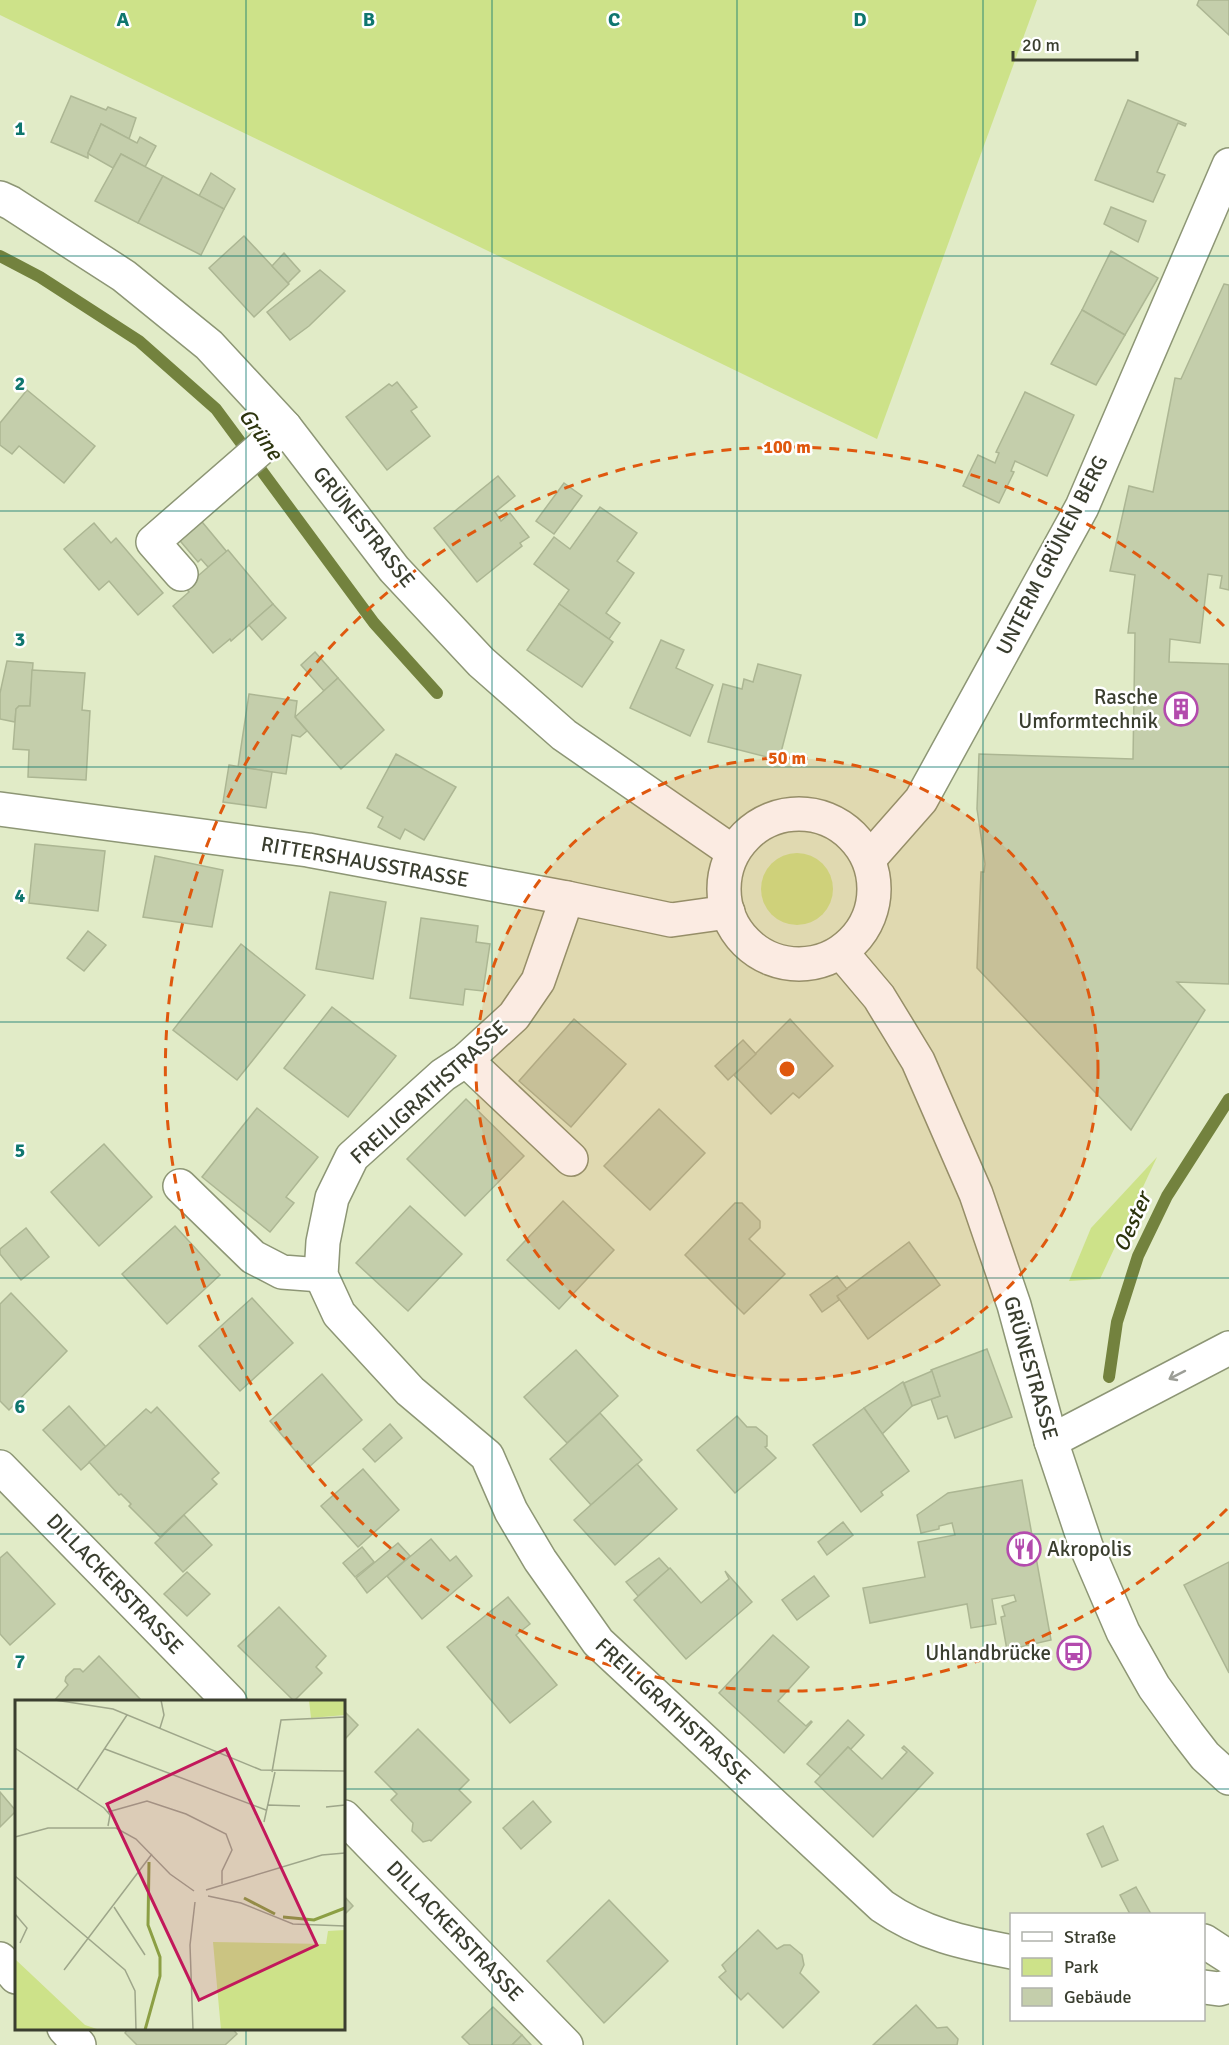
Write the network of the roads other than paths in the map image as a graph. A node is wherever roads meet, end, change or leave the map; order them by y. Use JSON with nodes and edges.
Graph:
{"nodes":[{"id":1,"x":1229,"y":165,"type":"edge"},
{"id":2,"x":0,"y":198,"type":"edge"},
{"id":3,"x":285,"y":427,"type":"junction"},
{"id":4,"x":181,"y":574,"type":"dead end"},
{"id":5,"x":0,"y":809,"type":"edge"},
{"id":6,"x":733,"y":852,"type":"junction"},
{"id":7,"x":869,"y":859,"type":"junction"},
{"id":8,"x":567,"y":898,"type":"junction"},
{"id":9,"x":728,"y":912,"type":"junction"},
{"id":10,"x":841,"y":952,"type":"junction"},
{"id":11,"x":466,"y":1060,"type":"junction"},
{"id":12,"x":571,"y":1159,"type":"dead end"},
{"id":13,"x":180,"y":1186,"type":"dead end"},
{"id":14,"x":321,"y":1275,"type":"junction"},
{"id":15,"x":1229,"y":1348,"type":"edge"},
{"id":16,"x":1051,"y":1441,"type":"junction"},
{"id":17,"x":0,"y":1467,"type":"edge"},
{"id":18,"x":229,"y":1700,"type":"edge"},
{"id":19,"x":1229,"y":1778,"type":"edge"},
{"id":20,"x":345,"y":1818,"type":"edge"},
{"id":21,"x":1205,"y":1942,"type":"edge"},
{"id":22,"x":1010,"y":1952,"type":"edge"},
{"id":23,"x":1229,"y":1958,"type":"edge"},
{"id":24,"x":0,"y":1959,"type":"edge"},
{"id":25,"x":15,"y":1976,"type":"edge"},
{"id":26,"x":1229,"y":1986,"type":"edge"},
{"id":27,"x":1205,"y":1987,"type":"edge"},
{"id":28,"x":66,"y":2030,"type":"edge"},
{"id":29,"x":79,"y":2045,"type":"edge"},
{"id":30,"x":566,"y":2045,"type":"edge"}],
"edges":[{"from":1,"to":7,"type":"street","name":"UNTERM GRÜNEN BERG"},
{"from":2,"to":3,"type":"street","name":"GRÜNESTRASSE"},
{"from":3,"to":4,"type":"street"},
{"from":3,"to":6,"type":"street","name":"GRÜNESTRASSE"},
{"from":5,"to":8,"type":"street","name":"RITTERSHAUSSTRASSE"},
{"from":6,"to":7,"type":"street"},
{"from":6,"to":9,"type":"street"},
{"from":7,"to":10,"type":"street"},
{"from":8,"to":9,"type":"street","name":"RITTERSHAUSSTRASSE"},
{"from":8,"to":11,"type":"street","name":"FREILIGRATHSTRASSE"},
{"from":9,"to":10,"type":"street"},
{"from":10,"to":16,"type":"street","name":"GRÜNESTRASSE"},
{"from":11,"to":12,"type":"street"},
{"from":11,"to":14,"type":"street","name":"FREILIGRATHSTRASSE"},
{"from":13,"to":14,"type":"street"},
{"from":14,"to":22,"type":"street","name":"FREILIGRATHSTRASSE"},
{"from":15,"to":16,"type":"street","one_way":true},
{"from":16,"to":19,"type":"street","name":"GRÜNESTRASSE"},
{"from":17,"to":18,"type":"street","name":"DILLACKERSTRASSE"},
{"from":20,"to":30,"type":"street","name":"DILLACKERSTRASSE"},
{"from":21,"to":23,"type":"street"},
{"from":24,"to":25,"type":"street"},
{"from":26,"to":27,"type":"street"},
{"from":28,"to":29,"type":"street"}]}
